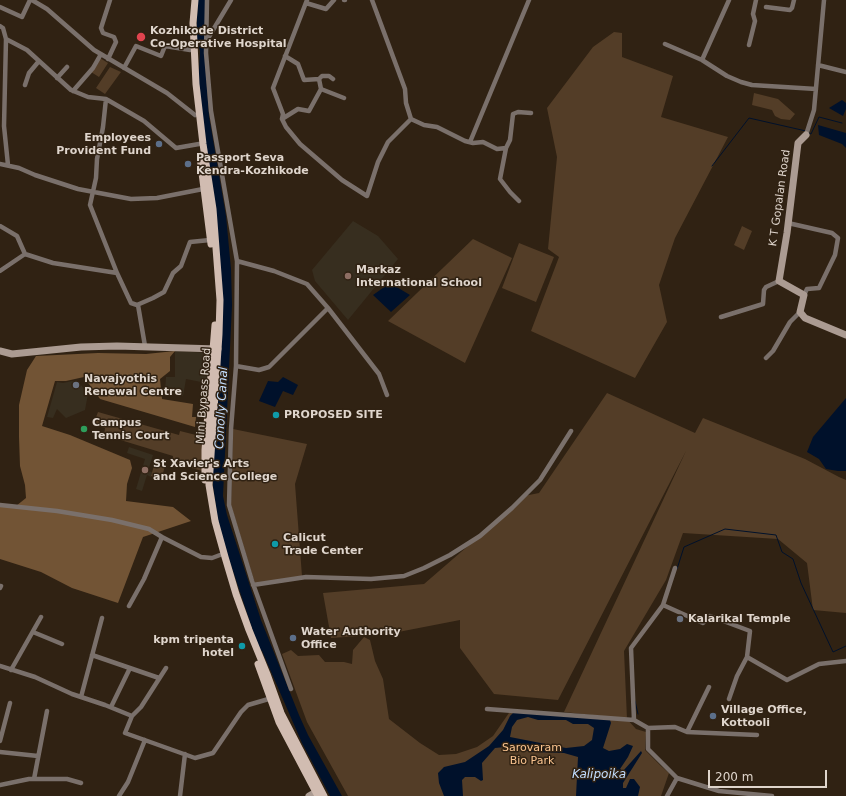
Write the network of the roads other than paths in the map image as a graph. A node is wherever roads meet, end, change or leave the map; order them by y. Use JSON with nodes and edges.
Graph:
{"nodes":[{"id":1,"x":31,"y":0,"type":"edge"},
{"id":2,"x":110,"y":0,"type":"edge"},
{"id":3,"x":194,"y":0,"type":"edge"},
{"id":4,"x":207,"y":0,"type":"edge"},
{"id":5,"x":231,"y":0,"type":"edge"},
{"id":6,"x":334,"y":0,"type":"edge"},
{"id":7,"x":372,"y":0,"type":"edge"},
{"id":8,"x":529,"y":0,"type":"edge"},
{"id":9,"x":729,"y":0,"type":"edge"},
{"id":10,"x":756,"y":0,"type":"edge"},
{"id":11,"x":794,"y":0,"type":"edge"},
{"id":12,"x":824,"y":0,"type":"edge"},
{"id":13,"x":306,"y":2,"type":"edge"},
{"id":14,"x":0,"y":6,"type":"edge"},
{"id":15,"x":766,"y":7,"type":"dead end"},
{"id":16,"x":0,"y":26,"type":"edge"},
{"id":17,"x":6,"y":39,"type":"junction"},
{"id":18,"x":206,"y":40,"type":"junction"},
{"id":19,"x":665,"y":44,"type":"dead end"},
{"id":20,"x":749,"y":45,"type":"dead end"},
{"id":21,"x":190,"y":50,"type":"junction"},
{"id":22,"x":101,"y":54,"type":"junction"},
{"id":23,"x":285,"y":56,"type":"junction"},
{"id":24,"x":108,"y":59,"type":"junction"},
{"id":25,"x":702,"y":60,"type":"junction"},
{"id":26,"x":39,"y":61,"type":"junction"},
{"id":27,"x":818,"y":65,"type":"junction"},
{"id":28,"x":67,"y":67,"type":"dead end"},
{"id":29,"x":124,"y":68,"type":"junction"},
{"id":30,"x":846,"y":72,"type":"edge"},
{"id":31,"x":57,"y":78,"type":"junction"},
{"id":32,"x":319,"y":79,"type":"junction"},
{"id":33,"x":333,"y":79,"type":"dead end"},
{"id":34,"x":25,"y":84,"type":"dead end"},
{"id":35,"x":321,"y":88,"type":"junction"},
{"id":36,"x":816,"y":89,"type":"junction"},
{"id":37,"x":73,"y":91,"type":"junction"},
{"id":38,"x":344,"y":98,"type":"dead end"},
{"id":39,"x":106,"y":99,"type":"junction"},
{"id":40,"x":531,"y":113,"type":"dead end"},
{"id":41,"x":195,"y":115,"type":"junction"},
{"id":42,"x":282,"y":119,"type":"junction"},
{"id":43,"x":411,"y":119,"type":"junction"},
{"id":44,"x":0,"y":121,"type":"edge"},
{"id":45,"x":4,"y":126,"type":"junction"},
{"id":46,"x":806,"y":136,"type":"joint"},
{"id":47,"x":470,"y":142,"type":"junction"},
{"id":48,"x":199,"y":144,"type":"junction"},
{"id":49,"x":506,"y":148,"type":"junction"},
{"id":50,"x":0,"y":164,"type":"edge"},
{"id":51,"x":8,"y":165,"type":"junction"},
{"id":52,"x":203,"y":189,"type":"junction"},
{"id":53,"x":93,"y":192,"type":"junction"},
{"id":54,"x":519,"y":201,"type":"dead end"},
{"id":55,"x":788,"y":223,"type":"junction"},
{"id":56,"x":0,"y":226,"type":"edge"},
{"id":57,"x":210,"y":240,"type":"junction"},
{"id":58,"x":25,"y":254,"type":"junction"},
{"id":59,"x":237,"y":261,"type":"junction"},
{"id":60,"x":0,"y":271,"type":"edge"},
{"id":61,"x":117,"y":273,"type":"junction"},
{"id":62,"x":779,"y":281,"type":"junction"},
{"id":63,"x":804,"y":294,"type":"junction"},
{"id":64,"x":138,"y":305,"type":"junction"},
{"id":65,"x":328,"y":308,"type":"junction"},
{"id":66,"x":800,"y":312,"type":"junction"},
{"id":67,"x":721,"y":317,"type":"dead end"},
{"id":68,"x":846,"y":335,"type":"edge"},
{"id":69,"x":145,"y":346,"type":"junction"},
{"id":70,"x":216,"y":349,"type":"junction"},
{"id":71,"x":0,"y":351,"type":"edge"},
{"id":72,"x":766,"y":358,"type":"dead end"},
{"id":73,"x":236,"y":366,"type":"junction"},
{"id":74,"x":387,"y":395,"type":"dead end"},
{"id":75,"x":571,"y":431,"type":"dead end"},
{"id":76,"x":0,"y":505,"type":"edge"},
{"id":77,"x":162,"y":537,"type":"junction"},
{"id":78,"x":220,"y":555,"type":"junction"},
{"id":79,"x":675,"y":568,"type":"dead end"},
{"id":80,"x":253,"y":585,"type":"junction"},
{"id":81,"x":662,"y":604,"type":"junction"},
{"id":82,"x":129,"y":606,"type":"dead end"},
{"id":83,"x":41,"y":617,"type":"dead end"},
{"id":84,"x":102,"y":618,"type":"dead end"},
{"id":85,"x":33,"y":632,"type":"junction"},
{"id":86,"x":62,"y":644,"type":"dead end"},
{"id":87,"x":92,"y":655,"type":"junction"},
{"id":88,"x":747,"y":657,"type":"junction"},
{"id":89,"x":846,"y":661,"type":"edge"},
{"id":90,"x":0,"y":668,"type":"edge"},
{"id":91,"x":130,"y":668,"type":"junction"},
{"id":92,"x":166,"y":668,"type":"dead end"},
{"id":93,"x":11,"y":670,"type":"junction"},
{"id":94,"x":159,"y":678,"type":"junction"},
{"id":95,"x":709,"y":686,"type":"dead end"},
{"id":96,"x":290,"y":689,"type":"dead end"},
{"id":97,"x":81,"y":697,"type":"junction"},
{"id":98,"x":273,"y":697,"type":"junction"},
{"id":99,"x":729,"y":699,"type":"dead end"},
{"id":100,"x":10,"y":703,"type":"dead end"},
{"id":101,"x":111,"y":707,"type":"junction"},
{"id":102,"x":487,"y":709,"type":"dead end"},
{"id":103,"x":47,"y":711,"type":"dead end"},
{"id":104,"x":132,"y":716,"type":"junction"},
{"id":105,"x":634,"y":720,"type":"junction"},
{"id":106,"x":648,"y":728,"type":"junction"},
{"id":107,"x":687,"y":732,"type":"junction"},
{"id":108,"x":757,"y":735,"type":"dead end"},
{"id":109,"x":145,"y":740,"type":"junction"},
{"id":110,"x":0,"y":741,"type":"edge"},
{"id":111,"x":0,"y":752,"type":"edge"},
{"id":112,"x":186,"y":754,"type":"junction"},
{"id":113,"x":38,"y":756,"type":"junction"},
{"id":114,"x":677,"y":778,"type":"junction"},
{"id":115,"x":34,"y":779,"type":"junction"},
{"id":116,"x":81,"y":783,"type":"dead end"},
{"id":117,"x":0,"y":785,"type":"edge"},
{"id":118,"x":320,"y":793,"type":"edge"},
{"id":119,"x":118,"y":796,"type":"edge"},
{"id":120,"x":180,"y":796,"type":"edge"},
{"id":121,"x":308,"y":796,"type":"edge"},
{"id":122,"x":667,"y":796,"type":"edge"},
{"id":123,"x":772,"y":796,"type":"edge"}],
"edges":[{"from":1,"to":14,"type":"street"},
{"from":1,"to":22,"type":"street"},
{"from":2,"to":24,"type":"street"},
{"from":3,"to":21,"type":"main road","name":"Mini Bypass Road"},
{"from":3,"to":70,"type":"main road","name":"Mini Bypass Road"},
{"from":4,"to":18,"type":"street"},
{"from":5,"to":18,"type":"street"},
{"from":6,"to":13,"type":"street"},
{"from":7,"to":43,"type":"street"},
{"from":8,"to":47,"type":"street"},
{"from":9,"to":25,"type":"street"},
{"from":10,"to":20,"type":"street"},
{"from":11,"to":15,"type":"street"},
{"from":12,"to":27,"type":"street","name":"K T Gopalan Road"},
{"from":13,"to":23,"type":"street"},
{"from":16,"to":17,"type":"street"},
{"from":17,"to":26,"type":"street"},
{"from":17,"to":45,"type":"street"},
{"from":18,"to":59,"type":"street"},
{"from":19,"to":25,"type":"street"},
{"from":21,"to":29,"type":"street"},
{"from":21,"to":41,"type":"main road","name":"Mini Bypass Road"},
{"from":22,"to":24,"type":"street"},
{"from":22,"to":37,"type":"street"},
{"from":23,"to":32,"type":"street"},
{"from":23,"to":42,"type":"street"},
{"from":24,"to":29,"type":"street"},
{"from":25,"to":36,"type":"street"},
{"from":26,"to":31,"type":"street"},
{"from":26,"to":34,"type":"street"},
{"from":27,"to":30,"type":"street"},
{"from":27,"to":36,"type":"street","name":"K T Gopalan Road"},
{"from":28,"to":31,"type":"street"},
{"from":29,"to":41,"type":"street"},
{"from":31,"to":37,"type":"street"},
{"from":32,"to":33,"type":"street"},
{"from":32,"to":35,"type":"street"},
{"from":35,"to":38,"type":"street"},
{"from":35,"to":42,"type":"street"},
{"from":36,"to":46,"type":"street","name":"K T Gopalan Road"},
{"from":37,"to":39,"type":"street"},
{"from":39,"to":48,"type":"street"},
{"from":39,"to":53,"type":"street"},
{"from":40,"to":49,"type":"street"},
{"from":41,"to":48,"type":"main road","name":"Mini Bypass Road"},
{"from":42,"to":43,"type":"street"},
{"from":43,"to":47,"type":"street"},
{"from":44,"to":45,"type":"street"},
{"from":45,"to":51,"type":"street"},
{"from":46,"to":55,"type":"street","name":"K T Gopalan Road"},
{"from":47,"to":49,"type":"street"},
{"from":48,"to":52,"type":"main road","name":"Mini Bypass Road"},
{"from":49,"to":54,"type":"street"},
{"from":50,"to":51,"type":"street"},
{"from":51,"to":53,"type":"street"},
{"from":52,"to":53,"type":"street"},
{"from":52,"to":57,"type":"main road","name":"Mini Bypass Road"},
{"from":53,"to":61,"type":"street"},
{"from":55,"to":62,"type":"street","name":"K T Gopalan Road"},
{"from":55,"to":63,"type":"street"},
{"from":56,"to":58,"type":"street"},
{"from":57,"to":64,"type":"street"},
{"from":57,"to":70,"type":"main road","name":"Mini Bypass Road"},
{"from":58,"to":60,"type":"street"},
{"from":58,"to":61,"type":"street"},
{"from":59,"to":65,"type":"street"},
{"from":59,"to":73,"type":"street"},
{"from":61,"to":64,"type":"street"},
{"from":62,"to":63,"type":"street"},
{"from":62,"to":67,"type":"street"},
{"from":63,"to":66,"type":"street"},
{"from":64,"to":69,"type":"street"},
{"from":65,"to":73,"type":"street"},
{"from":65,"to":74,"type":"street"},
{"from":66,"to":68,"type":"street"},
{"from":66,"to":72,"type":"street"},
{"from":69,"to":70,"type":"street"},
{"from":69,"to":71,"type":"street"},
{"from":70,"to":78,"type":"main road","name":"Mini Bypass Road"},
{"from":70,"to":98,"type":"main road","name":"Mini Bypass Road"},
{"from":73,"to":80,"type":"street"},
{"from":75,"to":80,"type":"street"},
{"from":76,"to":77,"type":"street"},
{"from":77,"to":78,"type":"street"},
{"from":77,"to":82,"type":"street"},
{"from":78,"to":98,"type":"main road","name":"Mini Bypass Road"},
{"from":79,"to":81,"type":"street"},
{"from":80,"to":96,"type":"street"},
{"from":81,"to":88,"type":"street"},
{"from":81,"to":105,"type":"street"},
{"from":83,"to":85,"type":"street"},
{"from":84,"to":87,"type":"street"},
{"from":85,"to":86,"type":"street"},
{"from":85,"to":93,"type":"street"},
{"from":87,"to":91,"type":"street"},
{"from":87,"to":97,"type":"street"},
{"from":88,"to":89,"type":"street"},
{"from":88,"to":99,"type":"street"},
{"from":90,"to":93,"type":"street"},
{"from":91,"to":94,"type":"street"},
{"from":91,"to":101,"type":"street"},
{"from":92,"to":94,"type":"street"},
{"from":93,"to":97,"type":"street"},
{"from":94,"to":104,"type":"street"},
{"from":95,"to":107,"type":"street"},
{"from":97,"to":101,"type":"street"},
{"from":98,"to":112,"type":"street"},
{"from":98,"to":118,"type":"main road","name":"Mini Bypass Road"},
{"from":100,"to":110,"type":"street"},
{"from":101,"to":104,"type":"street"},
{"from":102,"to":105,"type":"street"},
{"from":103,"to":113,"type":"street"},
{"from":104,"to":109,"type":"street"},
{"from":105,"to":106,"type":"street"},
{"from":106,"to":107,"type":"street"},
{"from":106,"to":114,"type":"street"},
{"from":107,"to":108,"type":"street"},
{"from":109,"to":112,"type":"street"},
{"from":109,"to":119,"type":"street"},
{"from":111,"to":113,"type":"street"},
{"from":112,"to":120,"type":"street"},
{"from":113,"to":115,"type":"street"},
{"from":114,"to":122,"type":"street"},
{"from":114,"to":123,"type":"street"},
{"from":115,"to":116,"type":"street"},
{"from":115,"to":117,"type":"street"},
{"from":118,"to":121,"type":"street"}]}
